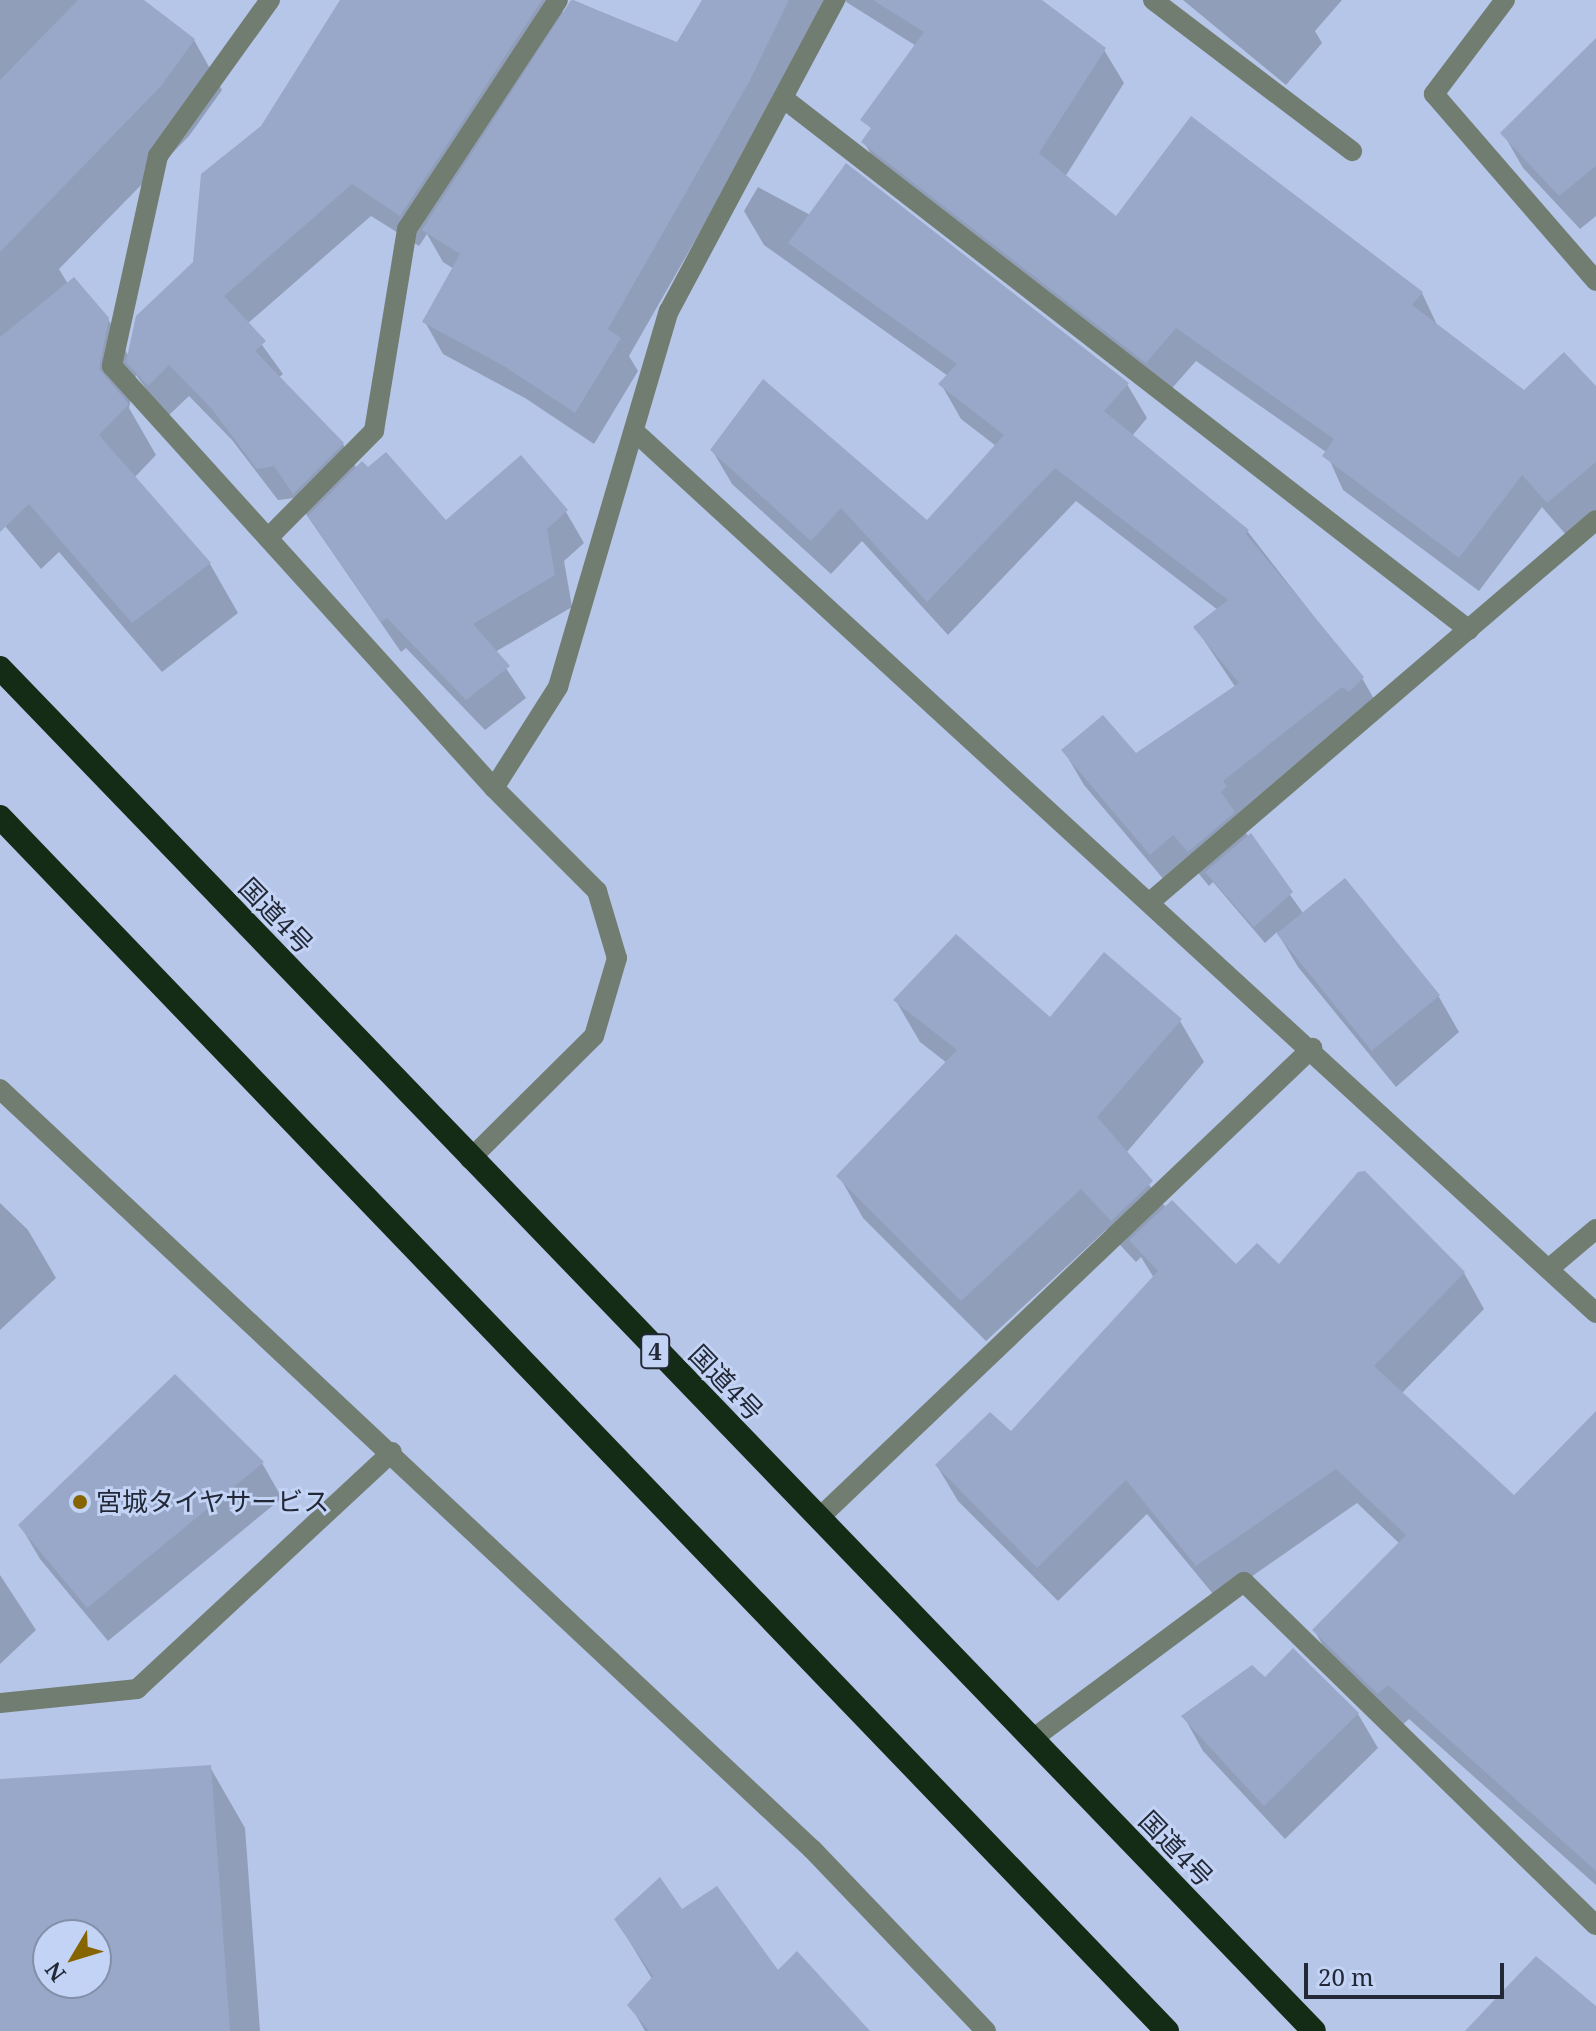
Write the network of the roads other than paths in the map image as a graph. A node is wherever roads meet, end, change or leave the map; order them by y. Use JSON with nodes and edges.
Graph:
{"nodes":[{"id":1,"x":270,"y":0,"type":"edge"},
{"id":2,"x":558,"y":0,"type":"edge"},
{"id":3,"x":835,"y":0,"type":"edge"},
{"id":4,"x":1153,"y":0,"type":"edge"},
{"id":5,"x":1505,"y":0,"type":"edge"},
{"id":6,"x":783,"y":98,"type":"junction"},
{"id":7,"x":1352,"y":151,"type":"dead end"},
{"id":8,"x":1596,"y":281,"type":"edge"},
{"id":9,"x":634,"y":431,"type":"junction"},
{"id":10,"x":1596,"y":520,"type":"edge"},
{"id":11,"x":268,"y":538,"type":"junction"},
{"id":12,"x":1469,"y":630,"type":"junction"},
{"id":13,"x":0,"y":668,"type":"edge"},
{"id":14,"x":494,"y":788,"type":"junction"},
{"id":15,"x":0,"y":817,"type":"edge"},
{"id":16,"x":1150,"y":902,"type":"junction"},
{"id":17,"x":1312,"y":1048,"type":"junction"},
{"id":18,"x":0,"y":1089,"type":"edge"},
{"id":19,"x":470,"y":1159,"type":"junction"},
{"id":20,"x":1596,"y":1229,"type":"edge"},
{"id":21,"x":1551,"y":1267,"type":"junction"},
{"id":22,"x":1596,"y":1313,"type":"edge"},
{"id":23,"x":392,"y":1452,"type":"junction"},
{"id":24,"x":818,"y":1519,"type":"junction"},
{"id":25,"x":0,"y":1703,"type":"edge"},
{"id":26,"x":1031,"y":1740,"type":"junction"},
{"id":27,"x":1596,"y":1925,"type":"edge"},
{"id":28,"x":986,"y":2031,"type":"edge"},
{"id":29,"x":1167,"y":2031,"type":"edge"},
{"id":30,"x":1314,"y":2031,"type":"edge"}],
"edges":[{"from":1,"to":11,"type":"street"},
{"from":2,"to":11,"type":"street"},
{"from":3,"to":6,"type":"street"},
{"from":4,"to":7,"type":"street"},
{"from":5,"to":8,"type":"street"},
{"from":6,"to":9,"type":"street"},
{"from":6,"to":12,"type":"street"},
{"from":9,"to":14,"type":"street"},
{"from":9,"to":16,"type":"street"},
{"from":10,"to":12,"type":"street"},
{"from":11,"to":14,"type":"street"},
{"from":12,"to":16,"type":"street"},
{"from":13,"to":19,"type":"highway","name":"国道4号","number":"4"},
{"from":14,"to":19,"type":"street"},
{"from":15,"to":29,"type":"highway"},
{"from":16,"to":17,"type":"street"},
{"from":17,"to":21,"type":"street"},
{"from":17,"to":24,"type":"street"},
{"from":18,"to":23,"type":"street"},
{"from":19,"to":24,"type":"highway","name":"国道4号","number":"4"},
{"from":20,"to":21,"type":"street"},
{"from":21,"to":22,"type":"street"},
{"from":23,"to":25,"type":"street"},
{"from":23,"to":28,"type":"street"},
{"from":24,"to":26,"type":"highway","name":"国道4号","number":"4"},
{"from":26,"to":27,"type":"street"},
{"from":26,"to":30,"type":"highway","name":"国道4号","number":"4"}]}
